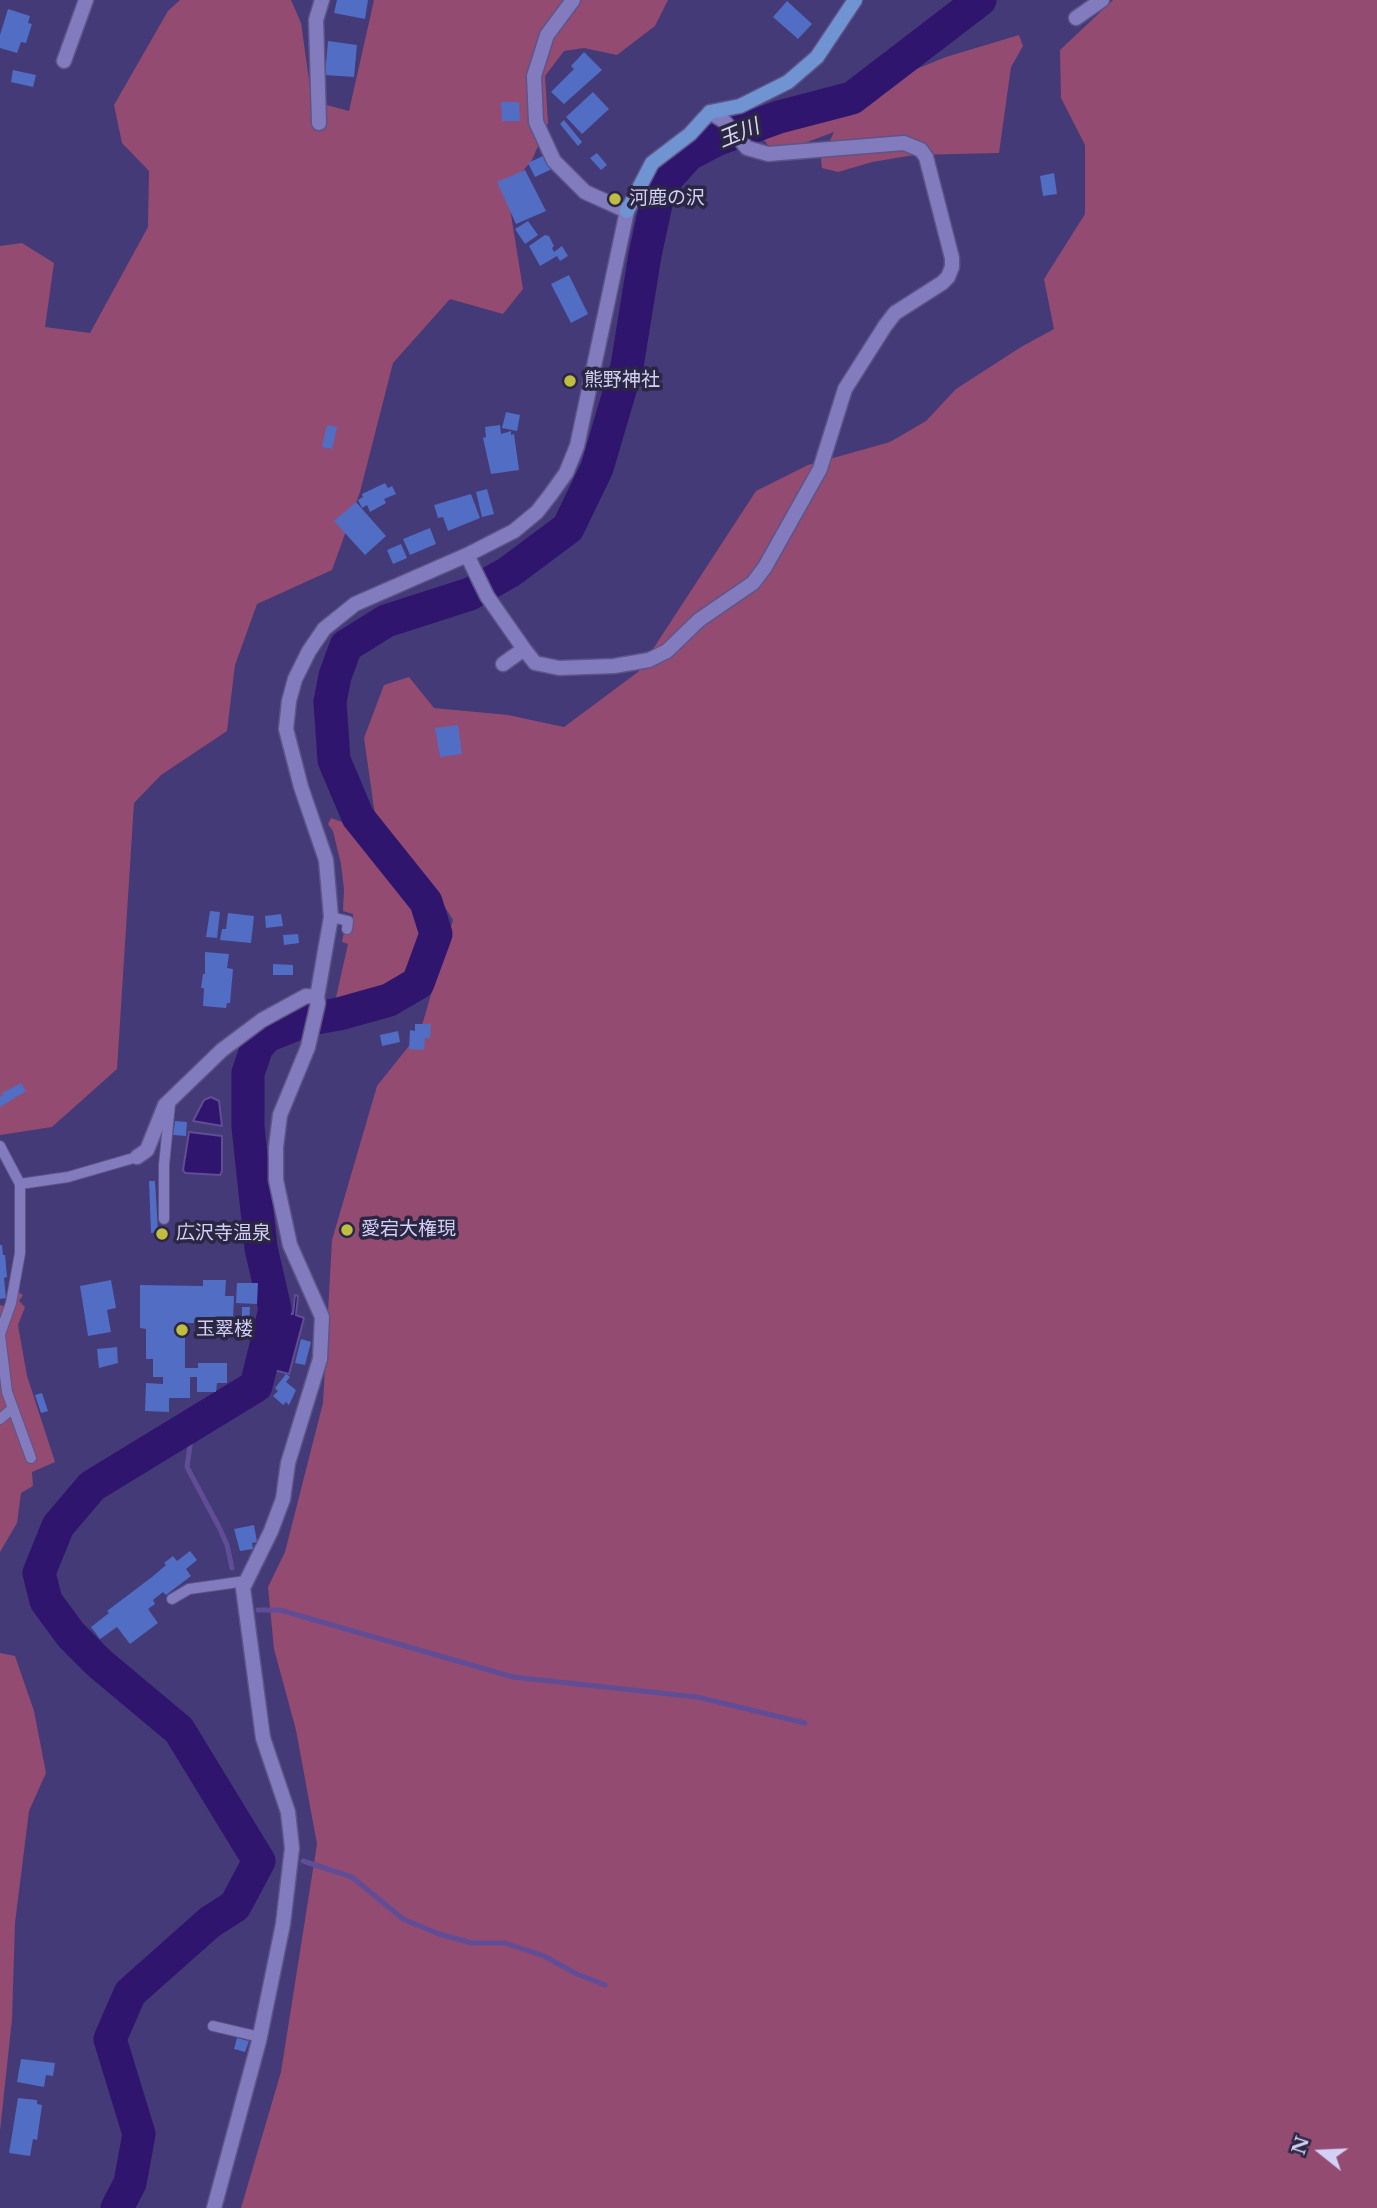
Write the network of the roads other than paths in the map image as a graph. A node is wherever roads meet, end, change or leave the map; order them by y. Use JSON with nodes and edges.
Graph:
{"nodes":[{"id":1,"x":86,"y":0,"type":"edge"},
{"id":2,"x":322,"y":0,"type":"edge"},
{"id":3,"x":573,"y":0,"type":"edge"},
{"id":4,"x":855,"y":0,"type":"edge"},
{"id":5,"x":1102,"y":0,"type":"edge"},
{"id":6,"x":1076,"y":18,"type":"dead end"},
{"id":7,"x":64,"y":61,"type":"dead end"},
{"id":8,"x":710,"y":112,"type":"junction"},
{"id":9,"x":319,"y":123,"type":"dead end"},
{"id":10,"x":627,"y":211,"type":"junction"},
{"id":11,"x":467,"y":555,"type":"junction"},
{"id":12,"x":524,"y":649,"type":"junction"},
{"id":13,"x":503,"y":664,"type":"dead end"},
{"id":14,"x":331,"y":917,"type":"junction"},
{"id":15,"x":347,"y":929,"type":"dead end"},
{"id":16,"x":318,"y":1000,"type":"junction"},
{"id":17,"x":170,"y":1100,"type":"junction"},
{"id":18,"x":0,"y":1146,"type":"edge"},
{"id":19,"x":137,"y":1157,"type":"joint"},
{"id":20,"x":19,"y":1184,"type":"junction"},
{"id":21,"x":164,"y":1219,"type":"dead end"},
{"id":22,"x":0,"y":1334,"type":"edge"},
{"id":23,"x":13,"y":1408,"type":"junction"},
{"id":24,"x":0,"y":1419,"type":"edge"},
{"id":25,"x":32,"y":1458,"type":"dead end"},
{"id":26,"x":246,"y":1581,"type":"junction"},
{"id":27,"x":172,"y":1599,"type":"dead end"},
{"id":28,"x":213,"y":2026,"type":"dead end"},
{"id":29,"x":260,"y":2037,"type":"junction"},
{"id":30,"x":214,"y":2208,"type":"edge"}],
"edges":[{"from":1,"to":7,"type":"street"},
{"from":2,"to":9,"type":"street"},
{"from":3,"to":10,"type":"street"},
{"from":4,"to":8,"type":"street"},
{"from":5,"to":6,"type":"street"},
{"from":8,"to":10,"type":"street"},
{"from":8,"to":12,"type":"street"},
{"from":10,"to":11,"type":"street"},
{"from":11,"to":12,"type":"street"},
{"from":11,"to":14,"type":"street"},
{"from":12,"to":13,"type":"street"},
{"from":14,"to":15,"type":"lane"},
{"from":14,"to":16,"type":"street"},
{"from":16,"to":17,"type":"street"},
{"from":16,"to":26,"type":"street"},
{"from":17,"to":19,"type":"street"},
{"from":17,"to":21,"type":"lane"},
{"from":18,"to":20,"type":"lane"},
{"from":19,"to":20,"type":"lane"},
{"from":20,"to":22,"type":"lane"},
{"from":22,"to":23,"type":"lane"},
{"from":23,"to":24,"type":"lane"},
{"from":23,"to":25,"type":"lane"},
{"from":26,"to":27,"type":"lane"},
{"from":26,"to":29,"type":"street"},
{"from":28,"to":29,"type":"lane"},
{"from":29,"to":30,"type":"street"}]}
